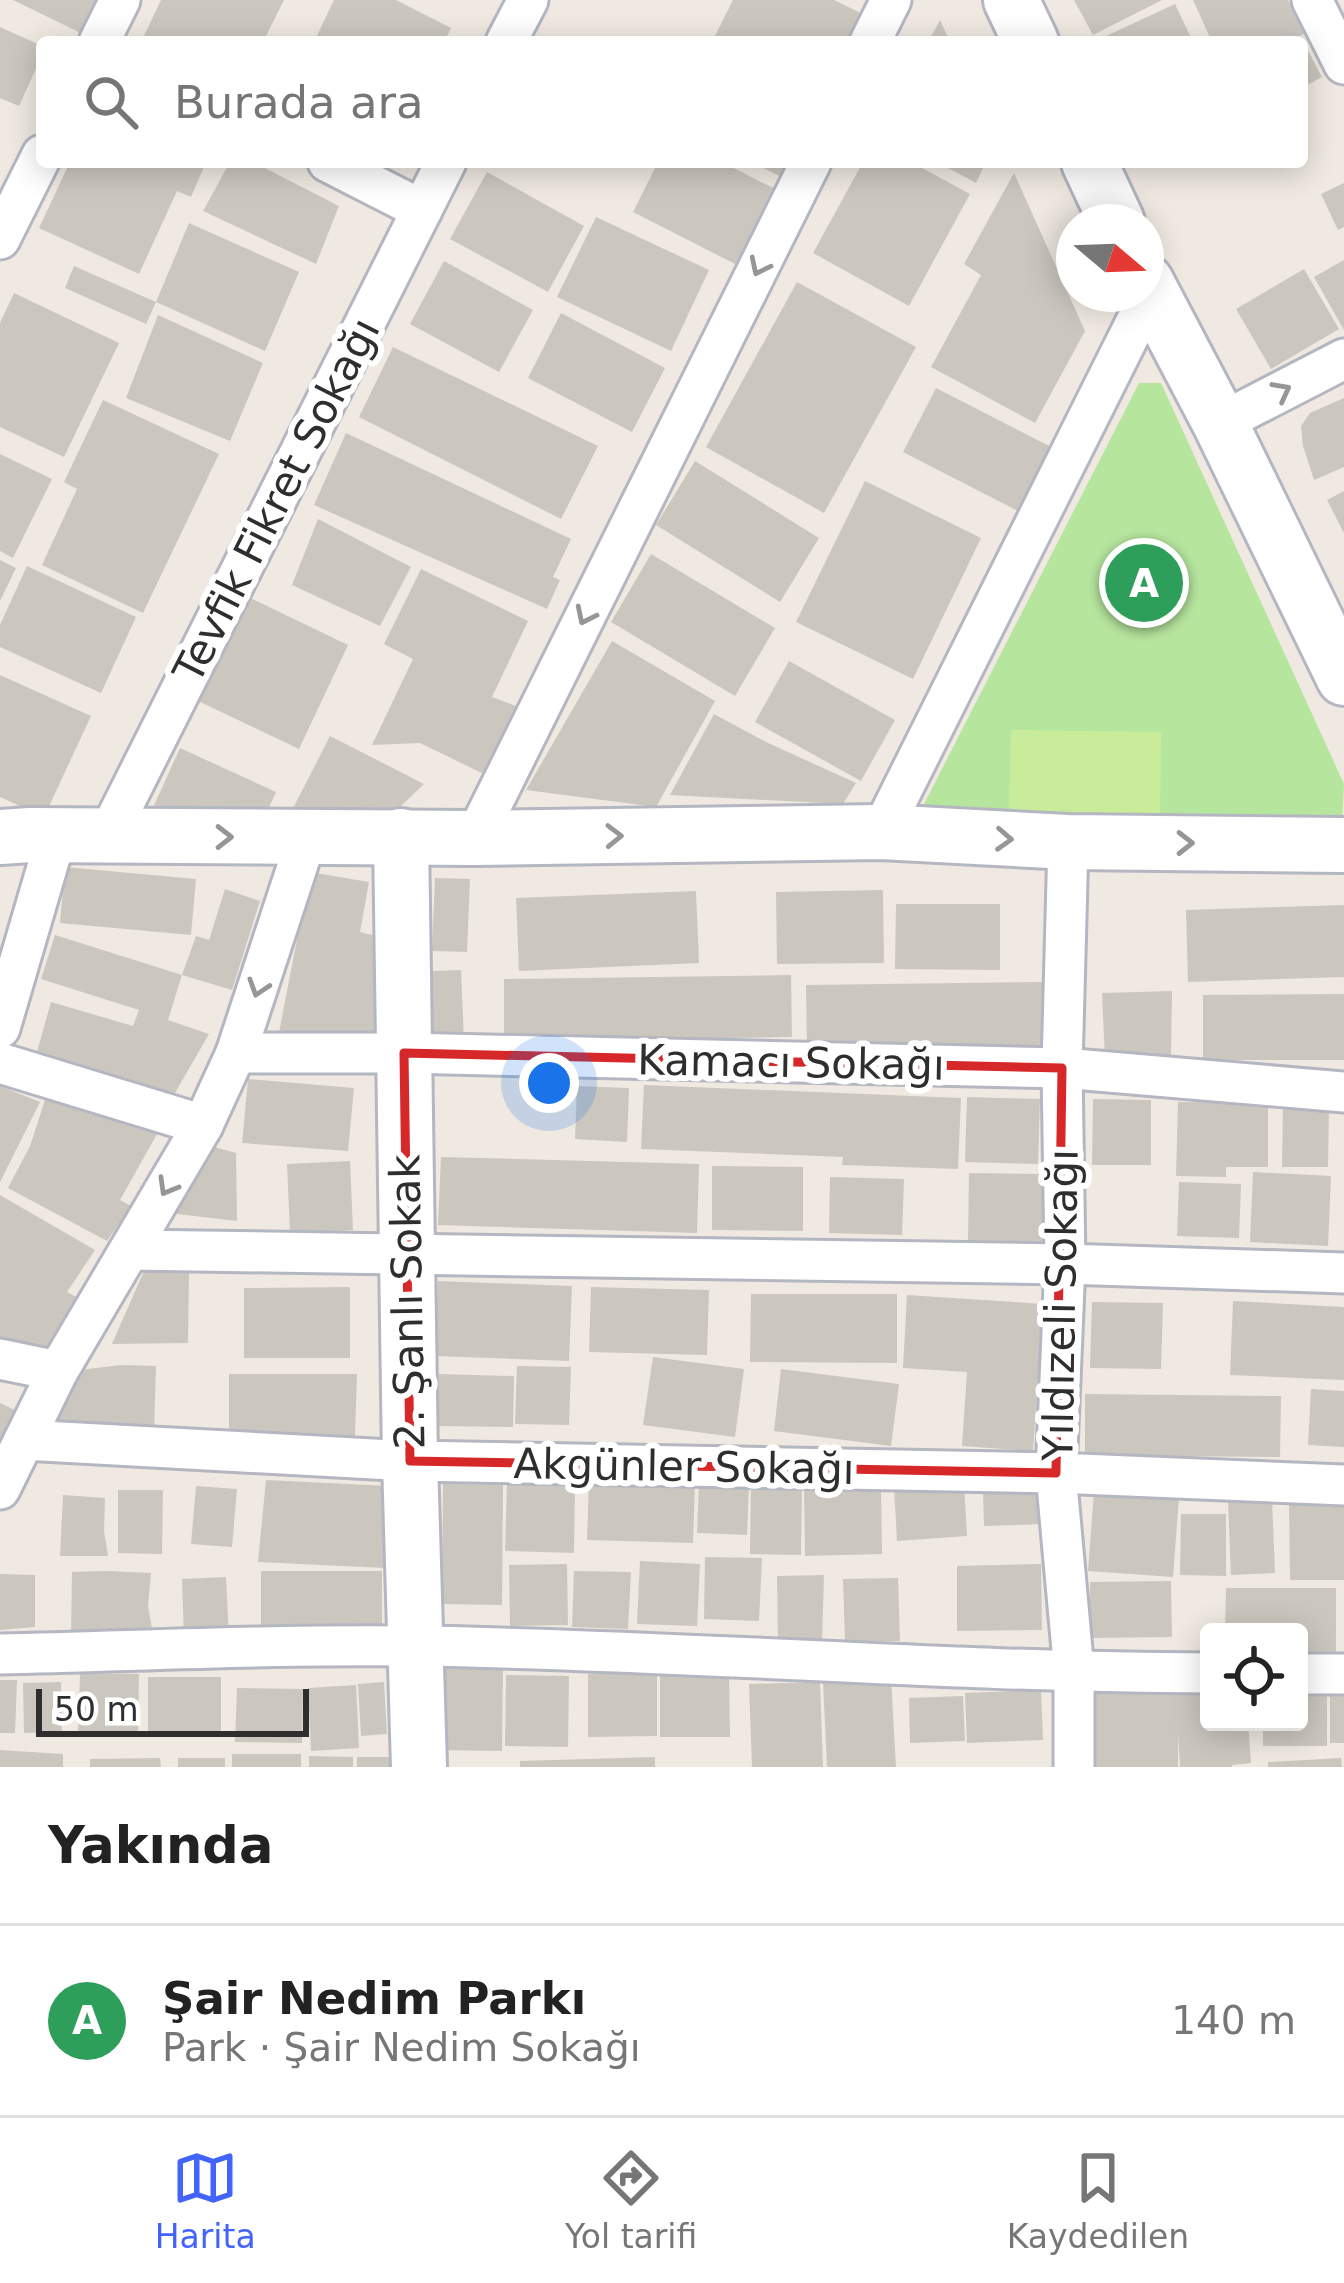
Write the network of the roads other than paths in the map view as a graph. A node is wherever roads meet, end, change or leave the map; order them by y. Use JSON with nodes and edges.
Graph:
{"nodes":[{"id":1,"x":119,"y":0,"type":"edge"},
{"id":2,"x":527,"y":0,"type":"edge"},
{"id":3,"x":891,"y":0,"type":"edge"},
{"id":4,"x":1011,"y":0,"type":"edge"},
{"id":5,"x":1312,"y":0,"type":"edge"},
{"id":6,"x":101,"y":36,"type":"edge"},
{"id":7,"x":509,"y":36,"type":"edge"},
{"id":8,"x":873,"y":36,"type":"edge"},
{"id":9,"x":1028,"y":36,"type":"edge"},
{"id":10,"x":1344,"y":64,"type":"edge"},
{"id":11,"x":36,"y":167,"type":"edge"},
{"id":12,"x":340,"y":168,"type":"edge"},
{"id":13,"x":443,"y":168,"type":"edge"},
{"id":14,"x":808,"y":168,"type":"edge"},
{"id":15,"x":1092,"y":168,"type":"edge"},
{"id":16,"x":1109,"y":204,"type":"edge"},
{"id":17,"x":422,"y":210,"type":"junction"},
{"id":18,"x":0,"y":239,"type":"edge"},
{"id":19,"x":1136,"y":312,"type":"edge"},
{"id":20,"x":1161,"y":312,"type":"edge"},
{"id":21,"x":1344,"y":359,"type":"edge"},
{"id":22,"x":1220,"y":423,"type":"junction"},
{"id":23,"x":1344,"y":678,"type":"edge"},
{"id":24,"x":881,"y":832,"type":"junction"},
{"id":25,"x":39,"y":833,"type":"edge"},
{"id":26,"x":401,"y":836,"type":"junction"},
{"id":27,"x":308,"y":837,"type":"junction"},
{"id":28,"x":476,"y":838,"type":"junction"},
{"id":29,"x":1068,"y":842,"type":"junction"},
{"id":30,"x":1344,"y":844,"type":"edge"},
{"id":31,"x":0,"y":1028,"type":"edge"},
{"id":32,"x":236,"y":1052,"type":"junction"},
{"id":33,"x":404,"y":1053,"type":"junction"},
{"id":34,"x":0,"y":1063,"type":"edge"},
{"id":35,"x":1062,"y":1068,"type":"junction"},
{"id":36,"x":1344,"y":1093,"type":"edge"},
{"id":37,"x":203,"y":1125,"type":"junction"},
{"id":38,"x":131,"y":1250,"type":"junction"},
{"id":39,"x":406,"y":1253,"type":"junction"},
{"id":40,"x":1065,"y":1264,"type":"junction"},
{"id":41,"x":1344,"y":1273,"type":"edge"},
{"id":42,"x":0,"y":1359,"type":"edge"},
{"id":43,"x":58,"y":1371,"type":"junction"},
{"id":44,"x":24,"y":1441,"type":"junction"},
{"id":45,"x":410,"y":1461,"type":"junction"},
{"id":46,"x":1056,"y":1473,"type":"junction"},
{"id":47,"x":1344,"y":1485,"type":"edge"},
{"id":48,"x":0,"y":1489,"type":"edge"},
{"id":49,"x":415,"y":1646,"type":"junction"},
{"id":50,"x":0,"y":1654,"type":"edge"},
{"id":51,"x":1074,"y":1672,"type":"junction"},
{"id":52,"x":1200,"y":1673,"type":"edge"},
{"id":53,"x":1308,"y":1674,"type":"edge"},
{"id":54,"x":1344,"y":1674,"type":"edge"},
{"id":55,"x":418,"y":1767,"type":"edge"},
{"id":56,"x":1074,"y":1767,"type":"edge"}],
"edges":[{"from":1,"to":6,"type":"street"},
{"from":2,"to":7,"type":"street"},
{"from":3,"to":8,"type":"street"},
{"from":4,"to":9,"type":"street"},
{"from":5,"to":10,"type":"street"},
{"from":11,"to":18,"type":"street"},
{"from":12,"to":17,"type":"street"},
{"from":13,"to":17,"type":"street","name":"Tevfik Fikret Sokağı"},
{"from":14,"to":28,"type":"street","one_way":true},
{"from":15,"to":16,"type":"street"},
{"from":17,"to":25,"type":"street","name":"Tevfik Fikret Sokağı"},
{"from":19,"to":24,"type":"street"},
{"from":20,"to":22,"type":"street"},
{"from":22,"to":21,"type":"street","one_way":true},
{"from":22,"to":23,"type":"street"},
{"from":28,"to":24,"type":"street","one_way":true},
{"from":24,"to":29,"type":"street","one_way":true},
{"from":25,"to":27,"type":"street","one_way":true},
{"from":25,"to":31,"type":"street","name":"Tevfik Fikret Sokağı"},
{"from":26,"to":27,"type":"street"},
{"from":26,"to":28,"type":"street"},
{"from":26,"to":33,"type":"street","name":"2. Şanlı Sokak"},
{"from":27,"to":32,"type":"street","one_way":true},
{"from":29,"to":30,"type":"street","one_way":true},
{"from":29,"to":35,"type":"street","name":"Yıldızeli Sokağı"},
{"from":32,"to":33,"type":"street","name":"Kamacı Sokağı"},
{"from":32,"to":37,"type":"street"},
{"from":33,"to":35,"type":"street","name":"Kamacı Sokağı"},
{"from":33,"to":39,"type":"street","name":"2. Şanlı Sokak"},
{"from":34,"to":37,"type":"street"},
{"from":35,"to":36,"type":"street","name":"Kamacı Sokağı"},
{"from":35,"to":40,"type":"street","name":"Yıldızeli Sokağı"},
{"from":37,"to":38,"type":"street","one_way":true},
{"from":38,"to":39,"type":"street"},
{"from":38,"to":43,"type":"street"},
{"from":39,"to":40,"type":"street"},
{"from":39,"to":45,"type":"street","name":"2. Şanlı Sokak"},
{"from":40,"to":41,"type":"street"},
{"from":40,"to":46,"type":"street","name":"Yıldızeli Sokağı"},
{"from":42,"to":43,"type":"street"},
{"from":43,"to":44,"type":"street"},
{"from":44,"to":45,"type":"street","name":"Akgünler Sokağı"},
{"from":44,"to":48,"type":"street"},
{"from":45,"to":46,"type":"street","name":"Akgünler Sokağı"},
{"from":45,"to":49,"type":"street","name":"2. Şanlı Sokak"},
{"from":46,"to":47,"type":"street","name":"Akgünler Sokağı"},
{"from":46,"to":51,"type":"street","name":"Yıldızeli Sokağı"},
{"from":49,"to":50,"type":"street"},
{"from":49,"to":51,"type":"street"},
{"from":49,"to":55,"type":"street","name":"2. Şanlı Sokak"},
{"from":51,"to":52,"type":"street"},
{"from":51,"to":56,"type":"street","name":"Yıldızeli Sokağı"},
{"from":53,"to":54,"type":"street"}]}
